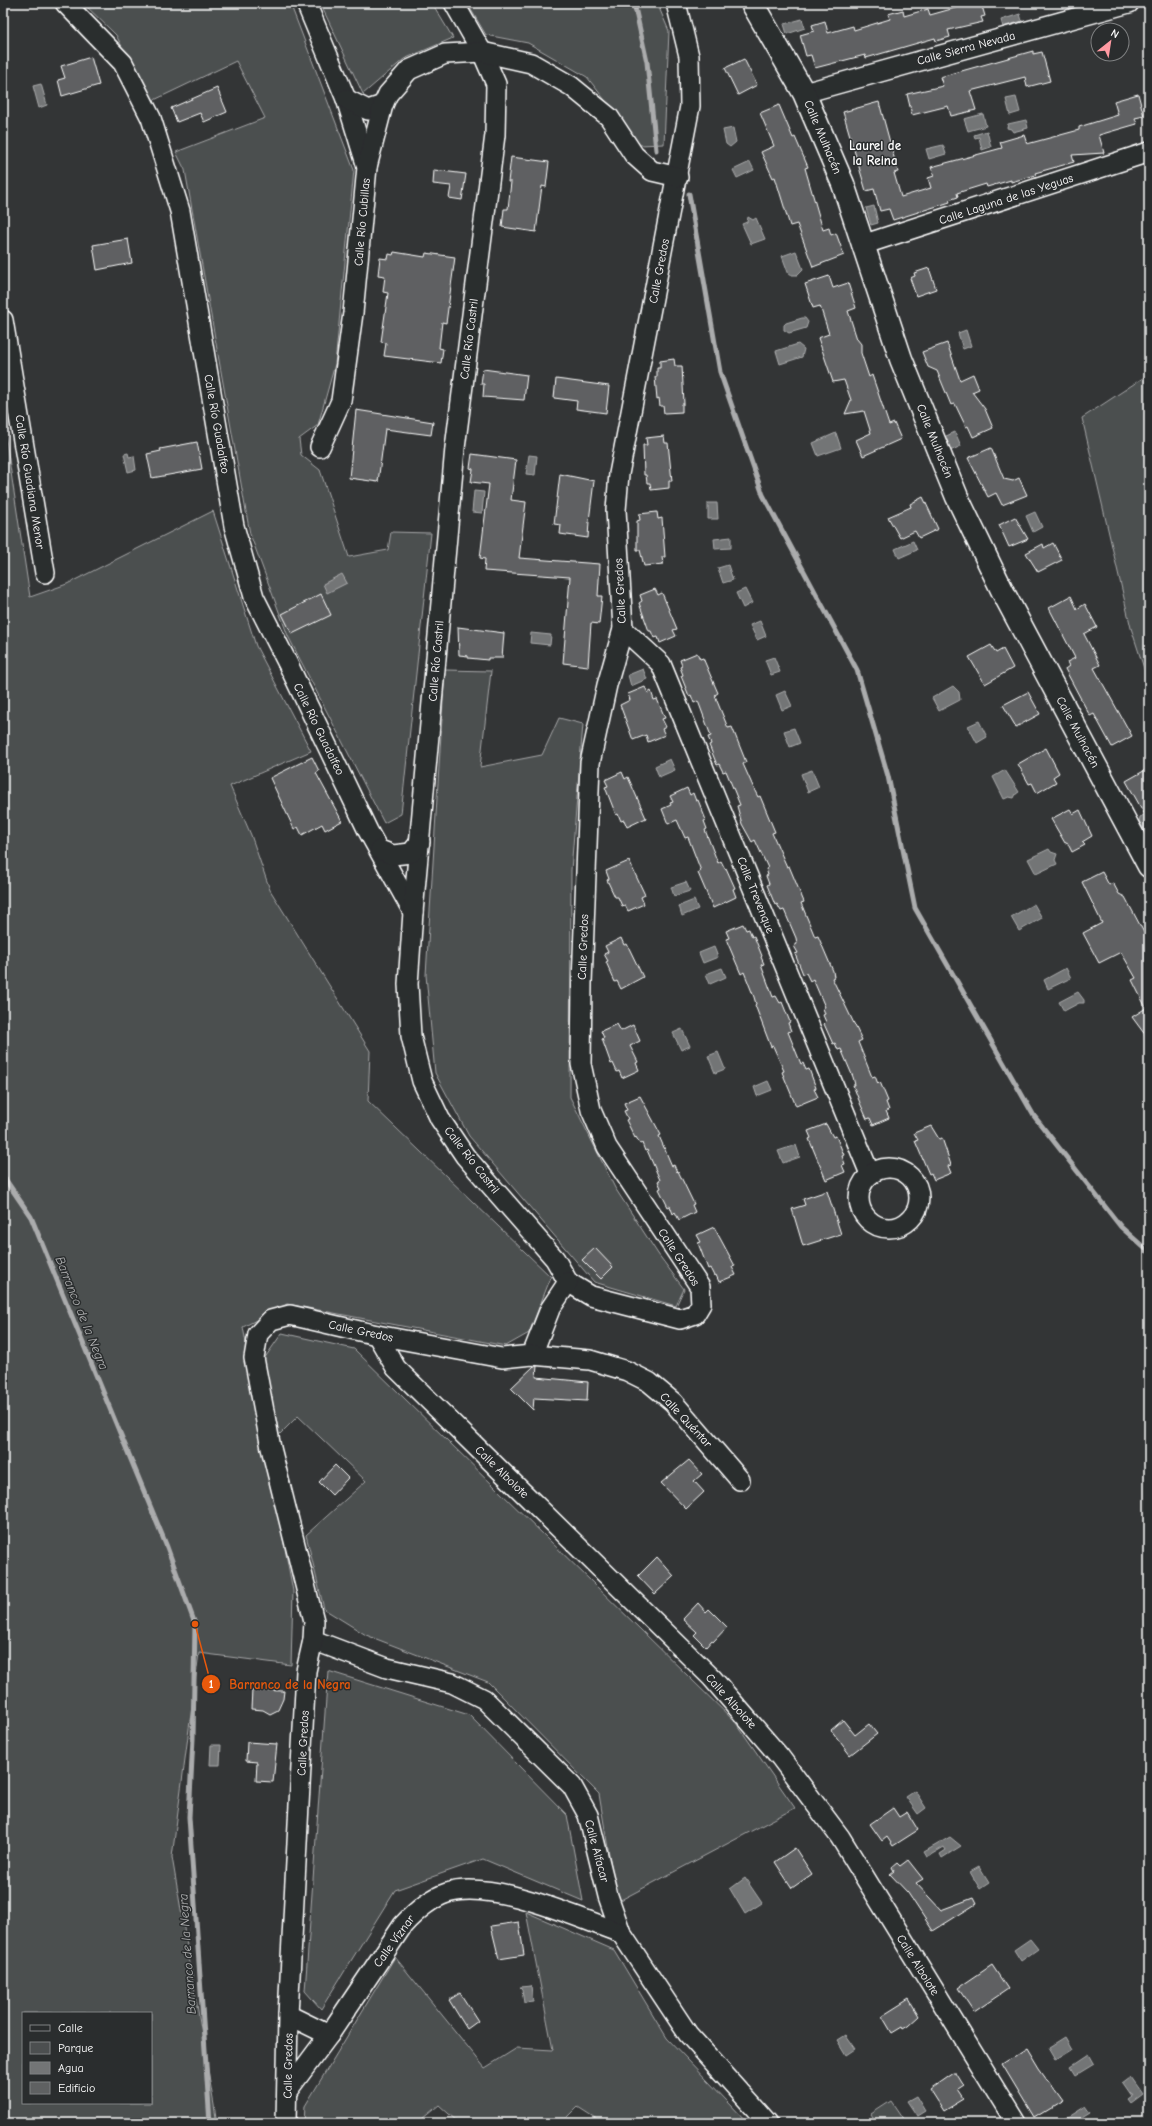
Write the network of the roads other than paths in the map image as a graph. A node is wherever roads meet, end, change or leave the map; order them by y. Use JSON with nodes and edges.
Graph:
{"nodes":[{"id":1,"x":65,"y":3,"type":"edge"},
{"id":2,"x":306,"y":3,"type":"edge"},
{"id":3,"x":454,"y":3,"type":"edge"},
{"id":4,"x":676,"y":3,"type":"edge"},
{"id":5,"x":752,"y":3,"type":"edge"},
{"id":6,"x":1129,"y":3,"type":"edge"},
{"id":7,"x":482,"y":52,"type":"junction"},
{"id":8,"x":804,"y":93,"type":"junction"},
{"id":9,"x":346,"y":99,"type":"junction"},
{"id":10,"x":383,"y":104,"type":"junction"},
{"id":11,"x":1149,"y":152,"type":"edge"},
{"id":12,"x":367,"y":167,"type":"junction"},
{"id":13,"x":678,"y":177,"type":"junction"},
{"id":14,"x":862,"y":245,"type":"junction"},
{"id":15,"x":3,"y":320,"type":"edge"},
{"id":16,"x":320,"y":447,"type":"dead end"},
{"id":17,"x":45,"y":573,"type":"dead end"},
{"id":18,"x":623,"y":630,"type":"junction"},
{"id":19,"x":420,"y":842,"type":"junction"},
{"id":20,"x":380,"y":850,"type":"junction"},
{"id":21,"x":1149,"y":866,"type":"edge"},
{"id":22,"x":413,"y":912,"type":"junction"},
{"id":23,"x":870,"y":1174,"type":"dead end"},
{"id":24,"x":568,"y":1282,"type":"junction"},
{"id":25,"x":377,"y":1335,"type":"junction"},
{"id":26,"x":532,"y":1355,"type":"junction"},
{"id":27,"x":740,"y":1480,"type":"dead end"},
{"id":28,"x":313,"y":1640,"type":"junction"},
{"id":29,"x":621,"y":1933,"type":"junction"},
{"id":30,"x":288,"y":2015,"type":"junction"},
{"id":31,"x":329,"y":2035,"type":"junction"},
{"id":32,"x":288,"y":2090,"type":"junction"},
{"id":33,"x":286,"y":2123,"type":"edge"},
{"id":34,"x":768,"y":2123,"type":"edge"},
{"id":35,"x":1016,"y":2123,"type":"edge"}],
"edges":[{"from":1,"to":20,"type":"street","name":"Calle Río Guadalfeo"},
{"from":2,"to":9,"type":"street","name":"Calle Río Cubillas"},
{"from":3,"to":7,"type":"street","name":"Calle Río Castril"},
{"from":4,"to":13,"type":"street","name":"Calle Gredos"},
{"from":5,"to":8,"type":"street","name":"Calle Mulhacén"},
{"from":6,"to":8,"type":"street","name":"Calle Sierra Nevada"},
{"from":7,"to":10,"type":"street"},
{"from":7,"to":13,"type":"street"},
{"from":7,"to":19,"type":"street","name":"Calle Río Castril"},
{"from":8,"to":14,"type":"street","name":"Calle Mulhacén"},
{"from":9,"to":10,"type":"street"},
{"from":9,"to":12,"type":"street","name":"Calle Río Cubillas"},
{"from":10,"to":12,"type":"street"},
{"from":11,"to":14,"type":"street","name":"Calle Laguna de las Yeguas"},
{"from":12,"to":16,"type":"street","name":"Calle Río Cubillas"},
{"from":13,"to":18,"type":"street","name":"Calle Gredos"},
{"from":14,"to":21,"type":"street","name":"Calle Mulhacén"},
{"from":15,"to":17,"type":"street","name":"Calle Río Guadiana Menor"},
{"from":18,"to":23,"type":"street","name":"Calle Trevenque"},
{"from":18,"to":24,"type":"street","name":"Calle Gredos"},
{"from":19,"to":20,"type":"street"},
{"from":19,"to":22,"type":"street","name":"Calle Río Castril"},
{"from":20,"to":22,"type":"street","name":"Calle Río Guadalfeo"},
{"from":22,"to":24,"type":"street","name":"Calle Río Castril"},
{"from":24,"to":26,"type":"street"},
{"from":25,"to":26,"type":"street","name":"Calle Gredos"},
{"from":25,"to":28,"type":"street","name":"Calle Gredos"},
{"from":25,"to":35,"type":"street","name":"Calle Albolote"},
{"from":26,"to":27,"type":"street","name":"Calle Quéntar"},
{"from":28,"to":29,"type":"street","name":"Calle Alfacar"},
{"from":28,"to":30,"type":"street","name":"Calle Gredos"},
{"from":29,"to":31,"type":"street","name":"Calle Víznar"},
{"from":29,"to":34,"type":"street","name":"Calle Alfacar"},
{"from":30,"to":31,"type":"street"},
{"from":30,"to":32,"type":"street","name":"Calle Gredos"},
{"from":31,"to":32,"type":"street","name":"Calle Víznar"},
{"from":32,"to":33,"type":"street","name":"Calle Gredos"}]}
